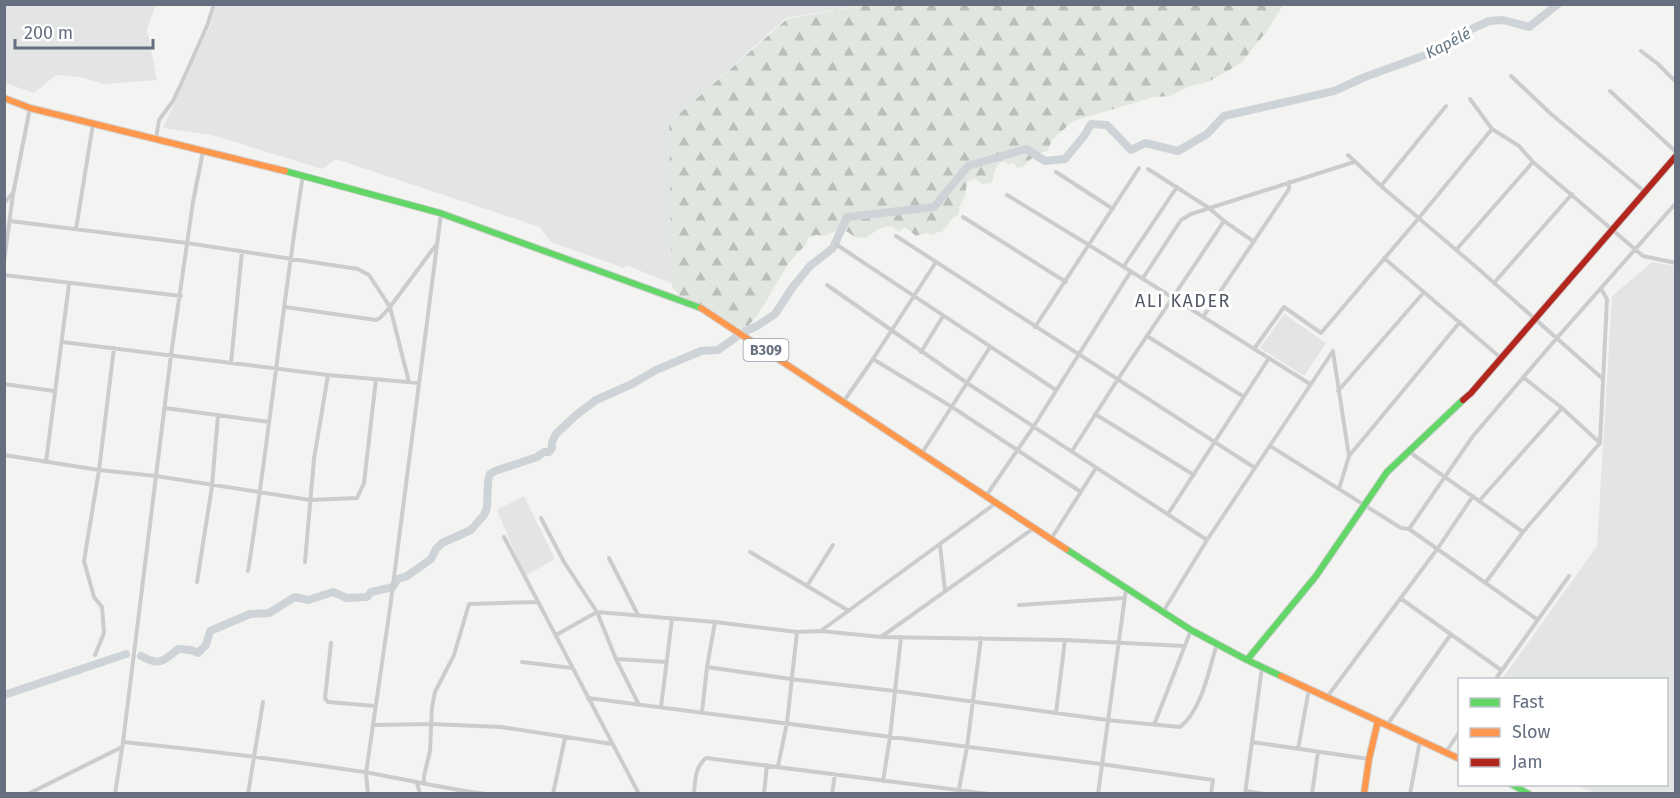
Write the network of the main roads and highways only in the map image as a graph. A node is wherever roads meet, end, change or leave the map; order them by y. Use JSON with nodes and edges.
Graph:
{"nodes":[{"id":1,"x":4,"y":98,"type":"edge"},
{"id":2,"x":1676,"y":154,"type":"edge"},
{"id":3,"x":1247,"y":660,"type":"junction"},
{"id":4,"x":1378,"y":721,"type":"junction"},
{"id":5,"x":1458,"y":758,"type":"edge"},
{"id":6,"x":1515,"y":786,"type":"edge"},
{"id":7,"x":1364,"y":794,"type":"edge"},
{"id":8,"x":1529,"y":794,"type":"edge"}],
"edges":[{"from":1,"to":3,"type":"main road","number":"B309"},
{"from":2,"to":3,"type":"main road"},
{"from":3,"to":4,"type":"main road","number":"B309"},
{"from":4,"to":5,"type":"main road","number":"B309"},
{"from":4,"to":7,"type":"main road"},
{"from":6,"to":8,"type":"main road"}]}
